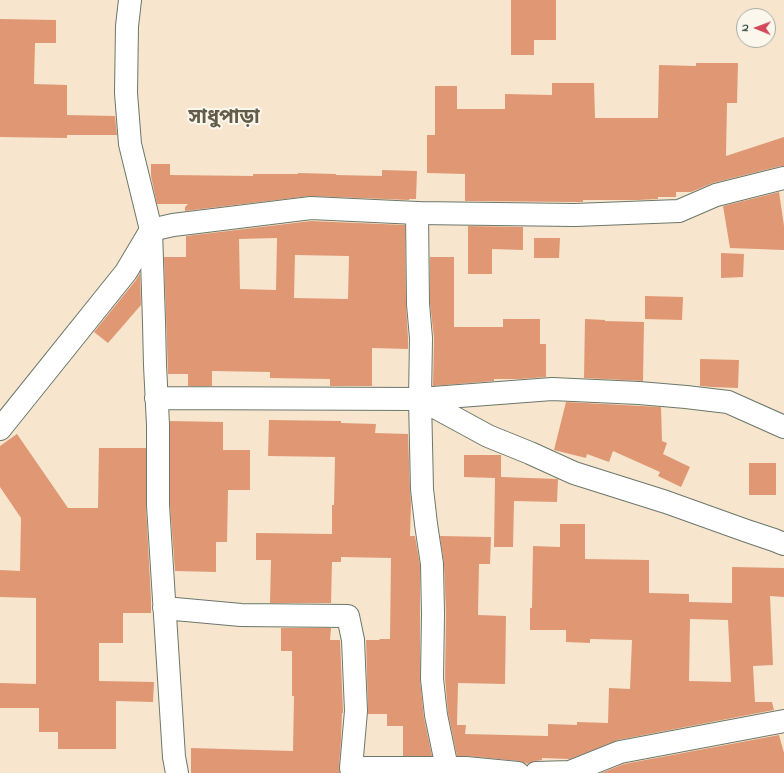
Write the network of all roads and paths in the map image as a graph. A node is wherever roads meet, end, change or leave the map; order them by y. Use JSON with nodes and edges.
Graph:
{"nodes":[{"id":1,"x":130,"y":0,"type":"edge"},
{"id":2,"x":784,"y":178,"type":"edge"},
{"id":3,"x":417,"y":213,"type":"junction"},
{"id":4,"x":152,"y":230,"type":"junction"},
{"id":5,"x":156,"y":398,"type":"junction"},
{"id":6,"x":420,"y":399,"type":"junction"},
{"id":7,"x":784,"y":427,"type":"edge"},
{"id":8,"x":0,"y":429,"type":"edge"},
{"id":9,"x":784,"y":544,"type":"edge"},
{"id":10,"x":164,"y":608,"type":"junction"},
{"id":11,"x":784,"y":722,"type":"edge"},
{"id":12,"x":447,"y":768,"type":"junction"},
{"id":13,"x":177,"y":773,"type":"edge"},
{"id":14,"x":518,"y":773,"type":"edge"},
{"id":15,"x":536,"y":773,"type":"edge"}],
"edges":[{"from":1,"to":4,"type":"street"},
{"from":2,"to":3,"type":"street"},
{"from":3,"to":4,"type":"street"},
{"from":3,"to":6,"type":"street"},
{"from":4,"to":5,"type":"street"},
{"from":4,"to":8,"type":"street"},
{"from":5,"to":6,"type":"street"},
{"from":5,"to":10,"type":"street"},
{"from":6,"to":7,"type":"street"},
{"from":6,"to":9,"type":"street"},
{"from":6,"to":12,"type":"street"},
{"from":10,"to":12,"type":"street"},
{"from":10,"to":13,"type":"street"},
{"from":11,"to":15,"type":"street"},
{"from":12,"to":14,"type":"street"}]}
